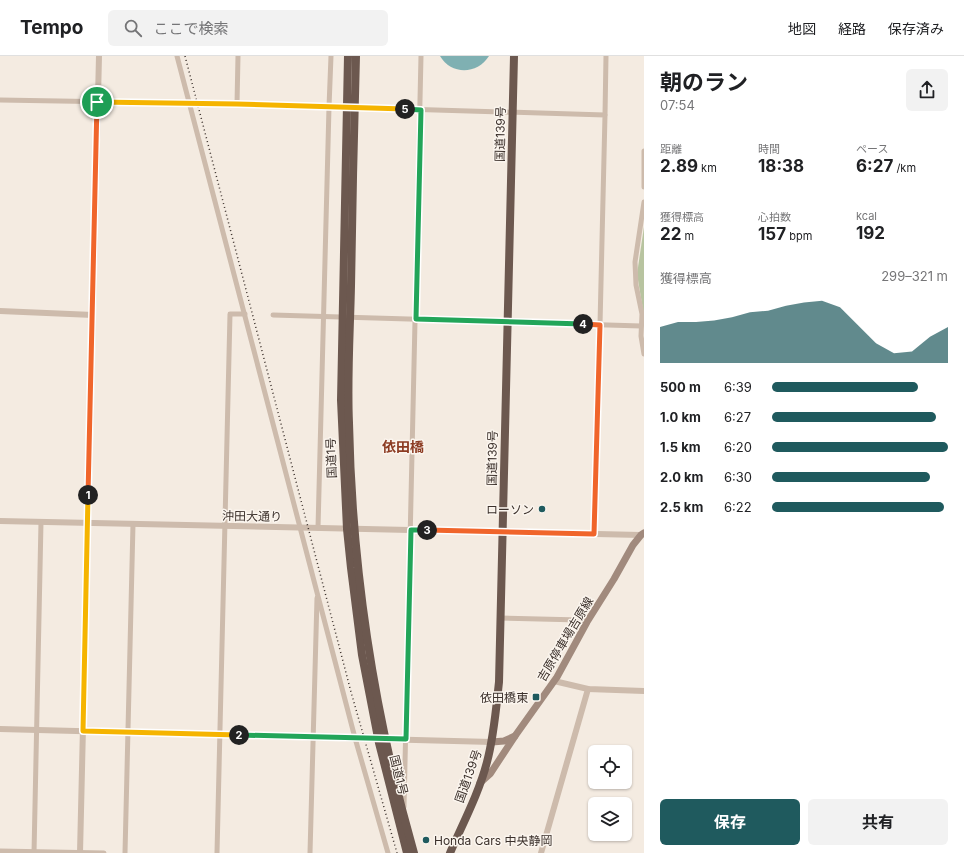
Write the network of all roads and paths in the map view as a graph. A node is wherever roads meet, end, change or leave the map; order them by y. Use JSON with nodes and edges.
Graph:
{"nodes":[{"id":1,"x":99,"y":56,"type":"edge"},
{"id":2,"x":177,"y":56,"type":"edge"},
{"id":3,"x":238,"y":56,"type":"edge"},
{"id":4,"x":331,"y":56,"type":"edge"},
{"id":5,"x":347,"y":56,"type":"edge"},
{"id":6,"x":357,"y":56,"type":"edge"},
{"id":7,"x":421,"y":56,"type":"edge"},
{"id":8,"x":514,"y":56,"type":"edge"},
{"id":9,"x":606,"y":56,"type":"edge"},
{"id":10,"x":0,"y":100,"type":"edge"},
{"id":11,"x":351,"y":100,"type":"junction"},
{"id":12,"x":97,"y":102,"type":"junction"},
{"id":13,"x":190,"y":104,"type":"junction"},
{"id":14,"x":237,"y":104,"type":"junction"},
{"id":15,"x":328,"y":107,"type":"junction"},
{"id":16,"x":421,"y":110,"type":"junction"},
{"id":17,"x":513,"y":113,"type":"junction"},
{"id":18,"x":605,"y":115,"type":"junction"},
{"id":19,"x":644,"y":151,"type":"edge"},
{"id":20,"x":644,"y":187,"type":"edge"},
{"id":21,"x":644,"y":202,"type":"edge"},
{"id":22,"x":0,"y":311,"type":"edge"},
{"id":23,"x":93,"y":314,"type":"junction"},
{"id":24,"x":245,"y":314,"type":"junction"},
{"id":25,"x":273,"y":315,"type":"dead end"},
{"id":26,"x":323,"y":316,"type":"junction"},
{"id":27,"x":416,"y":319,"type":"junction"},
{"id":28,"x":508,"y":322,"type":"junction"},
{"id":29,"x":600,"y":325,"type":"junction"},
{"id":30,"x":641,"y":326,"type":"junction"},
{"id":31,"x":644,"y":354,"type":"edge"},
{"id":32,"x":0,"y":521,"type":"edge"},
{"id":33,"x":42,"y":522,"type":"junction"},
{"id":34,"x":88,"y":523,"type":"junction"},
{"id":35,"x":134,"y":524,"type":"junction"},
{"id":36,"x":226,"y":526,"type":"junction"},
{"id":37,"x":300,"y":528,"type":"junction"},
{"id":38,"x":318,"y":528,"type":"junction"},
{"id":39,"x":411,"y":530,"type":"junction"},
{"id":40,"x":503,"y":532,"type":"junction"},
{"id":41,"x":594,"y":534,"type":"junction"},
{"id":42,"x":642,"y":534,"type":"edge"},
{"id":43,"x":317,"y":591,"type":"junction"},
{"id":44,"x":500,"y":618,"type":"junction"},
{"id":45,"x":586,"y":622,"type":"junction"},
{"id":46,"x":554,"y":681,"type":"junction"},
{"id":47,"x":588,"y":689,"type":"junction"},
{"id":48,"x":644,"y":691,"type":"edge"},
{"id":49,"x":0,"y":729,"type":"edge"},
{"id":50,"x":36,"y":730,"type":"junction"},
{"id":51,"x":83,"y":731,"type":"junction"},
{"id":52,"x":129,"y":731,"type":"junction"},
{"id":53,"x":220,"y":734,"type":"junction"},
{"id":54,"x":515,"y":736,"type":"junction"},
{"id":55,"x":313,"y":737,"type":"junction"},
{"id":56,"x":355,"y":738,"type":"junction"},
{"id":57,"x":406,"y":739,"type":"junction"},
{"id":58,"x":492,"y":742,"type":"junction"},
{"id":59,"x":480,"y":783,"type":"junction"},
{"id":60,"x":0,"y":851,"type":"edge"},
{"id":61,"x":34,"y":852,"type":"edge"},
{"id":62,"x":80,"y":853,"type":"edge"},
{"id":63,"x":104,"y":853,"type":"edge"},
{"id":64,"x":125,"y":853,"type":"edge"},
{"id":65,"x":218,"y":853,"type":"edge"},
{"id":66,"x":310,"y":853,"type":"edge"},
{"id":67,"x":388,"y":853,"type":"edge"},
{"id":68,"x":402,"y":853,"type":"edge"},
{"id":69,"x":407,"y":853,"type":"edge"},
{"id":70,"x":414,"y":853,"type":"edge"},
{"id":71,"x":450,"y":853,"type":"edge"},
{"id":72,"x":541,"y":853,"type":"edge"}],
"edges":[{"from":1,"to":12,"type":"street"},
{"from":2,"to":13,"type":"street"},
{"from":3,"to":14,"type":"street"},
{"from":4,"to":15,"type":"street"},
{"from":5,"to":11,"type":"highway","name":"国道1号","bridge":true},
{"from":6,"to":11,"type":"highway","name":"国道1号","bridge":true},
{"from":7,"to":16,"type":"street"},
{"from":8,"to":17,"type":"highway","name":"国道139号"},
{"from":9,"to":18,"type":"street"},
{"from":10,"to":12,"type":"street"},
{"from":11,"to":69,"type":"highway","name":"国道1号","bridge":true},
{"from":11,"to":70,"type":"highway","name":"国道1号","bridge":true},
{"from":12,"to":13,"type":"street"},
{"from":12,"to":23,"type":"street"},
{"from":13,"to":14,"type":"street"},
{"from":13,"to":24,"type":"street"},
{"from":14,"to":15,"type":"street"},
{"from":15,"to":16,"type":"street"},
{"from":15,"to":26,"type":"street"},
{"from":16,"to":17,"type":"street"},
{"from":16,"to":27,"type":"street"},
{"from":17,"to":18,"type":"street"},
{"from":17,"to":28,"type":"highway","name":"国道139号"},
{"from":18,"to":29,"type":"street"},
{"from":19,"to":20,"type":"street"},
{"from":21,"to":30,"type":"street"},
{"from":22,"to":23,"type":"street"},
{"from":23,"to":34,"type":"street"},
{"from":24,"to":36,"type":"street"},
{"from":24,"to":37,"type":"street"},
{"from":25,"to":26,"type":"street"},
{"from":26,"to":27,"type":"street"},
{"from":26,"to":38,"type":"street"},
{"from":27,"to":28,"type":"street"},
{"from":27,"to":39,"type":"street"},
{"from":28,"to":29,"type":"street"},
{"from":28,"to":40,"type":"highway","name":"国道139号"},
{"from":29,"to":30,"type":"street"},
{"from":29,"to":41,"type":"street"},
{"from":30,"to":31,"type":"street"},
{"from":32,"to":33,"type":"street","name":"沖田大通り"},
{"from":33,"to":34,"type":"street","name":"沖田大通り"},
{"from":33,"to":50,"type":"street"},
{"from":34,"to":35,"type":"street","name":"沖田大通り"},
{"from":34,"to":51,"type":"street"},
{"from":35,"to":36,"type":"street","name":"沖田大通り"},
{"from":35,"to":52,"type":"street"},
{"from":36,"to":37,"type":"street","name":"沖田大通り"},
{"from":36,"to":53,"type":"street"},
{"from":37,"to":38,"type":"street","name":"沖田大通り"},
{"from":37,"to":43,"type":"street"},
{"from":38,"to":39,"type":"street","name":"沖田大通り"},
{"from":39,"to":40,"type":"street","name":"沖田大通り"},
{"from":39,"to":57,"type":"street"},
{"from":40,"to":41,"type":"street","name":"沖田大通り"},
{"from":40,"to":44,"type":"highway","name":"国道139号"},
{"from":41,"to":42,"type":"street","name":"沖田大通り"},
{"from":42,"to":45,"type":"main road","name":"吉原停車場吉原線"},
{"from":43,"to":55,"type":"street"},
{"from":43,"to":56,"type":"street"},
{"from":44,"to":45,"type":"street"},
{"from":44,"to":58,"type":"highway","name":"国道139号"},
{"from":45,"to":46,"type":"main road","name":"吉原停車場吉原線"},
{"from":46,"to":47,"type":"street"},
{"from":46,"to":54,"type":"main road","name":"吉原停車場吉原線"},
{"from":47,"to":48,"type":"street"},
{"from":47,"to":72,"type":"street"},
{"from":49,"to":50,"type":"street"},
{"from":50,"to":51,"type":"street"},
{"from":50,"to":61,"type":"street"},
{"from":51,"to":52,"type":"street"},
{"from":51,"to":62,"type":"street"},
{"from":52,"to":53,"type":"street"},
{"from":52,"to":64,"type":"street"},
{"from":53,"to":55,"type":"street"},
{"from":53,"to":65,"type":"street"},
{"from":54,"to":58,"type":"main road"},
{"from":54,"to":59,"type":"main road","name":"吉原停車場吉原線"},
{"from":55,"to":56,"type":"street"},
{"from":55,"to":66,"type":"street"},
{"from":56,"to":57,"type":"street"},
{"from":56,"to":67,"type":"street"},
{"from":57,"to":58,"type":"street"},
{"from":57,"to":68,"type":"street"},
{"from":58,"to":59,"type":"highway","name":"国道139号"},
{"from":59,"to":71,"type":"highway","name":"国道139号"},
{"from":60,"to":61,"type":"street"},
{"from":61,"to":62,"type":"street"},
{"from":62,"to":63,"type":"street"}]}
